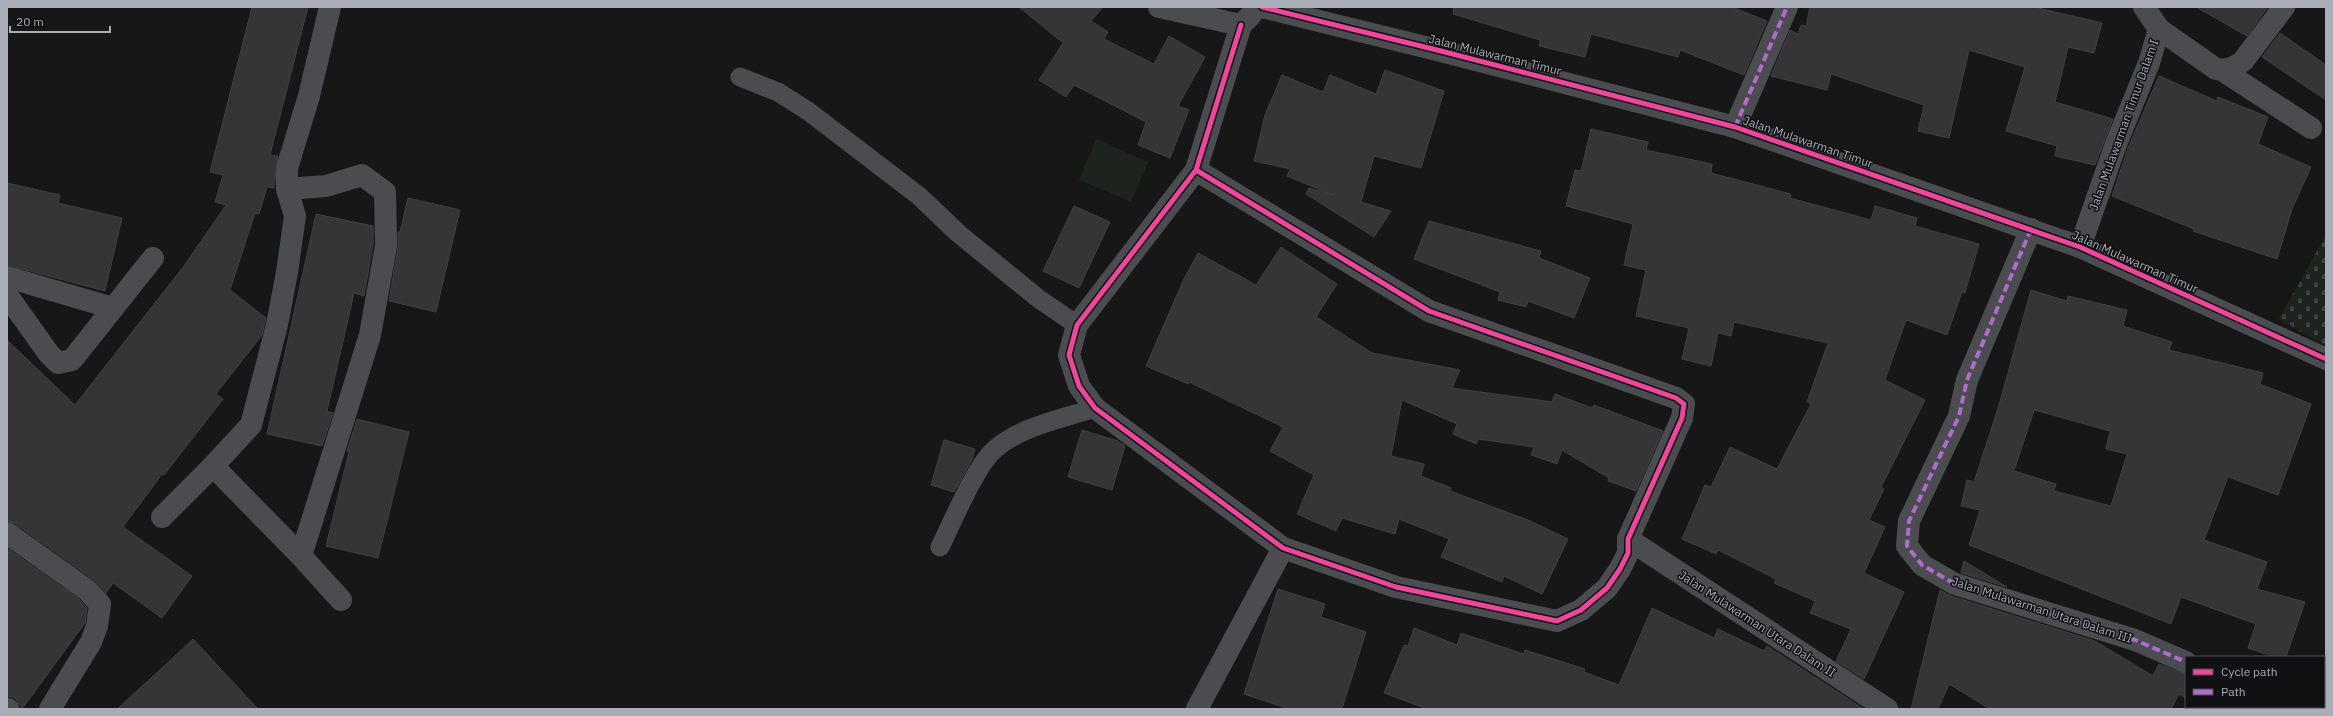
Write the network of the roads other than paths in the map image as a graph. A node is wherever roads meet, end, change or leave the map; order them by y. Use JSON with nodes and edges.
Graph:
{"nodes":[{"id":1,"x":330,"y":7,"type":"edge"},
{"id":2,"x":1159,"y":7,"type":"edge"},
{"id":3,"x":1260,"y":7,"type":"edge"},
{"id":4,"x":1787,"y":7,"type":"edge"},
{"id":5,"x":2144,"y":7,"type":"edge"},
{"id":6,"x":2284,"y":7,"type":"edge"},
{"id":7,"x":1241,"y":25,"type":"junction"},
{"id":8,"x":2159,"y":29,"type":"junction"},
{"id":9,"x":2222,"y":70,"type":"junction"},
{"id":10,"x":740,"y":77,"type":"dead end"},
{"id":11,"x":1735,"y":127,"type":"junction"},
{"id":12,"x":2311,"y":128,"type":"dead end"},
{"id":13,"x":1196,"y":170,"type":"junction"},
{"id":14,"x":287,"y":189,"type":"junction"},
{"id":15,"x":2031,"y":229,"type":"junction"},
{"id":16,"x":2080,"y":247,"type":"junction"},
{"id":17,"x":153,"y":258,"type":"dead end"},
{"id":18,"x":7,"y":277,"type":"edge"},
{"id":19,"x":7,"y":295,"type":"edge"},
{"id":20,"x":113,"y":308,"type":"junction"},
{"id":21,"x":1077,"y":325,"type":"junction"},
{"id":22,"x":2326,"y":359,"type":"edge"},
{"id":23,"x":1095,"y":408,"type":"junction"},
{"id":24,"x":213,"y":466,"type":"junction"},
{"id":25,"x":162,"y":517,"type":"dead end"},
{"id":26,"x":7,"y":533,"type":"edge"},
{"id":27,"x":1628,"y":539,"type":"junction"},
{"id":28,"x":940,"y":547,"type":"dead end"},
{"id":29,"x":1283,"y":548,"type":"junction"},
{"id":30,"x":301,"y":556,"type":"junction"},
{"id":31,"x":341,"y":600,"type":"dead end"},
{"id":32,"x":2185,"y":662,"type":"edge"},
{"id":33,"x":50,"y":709,"type":"edge"},
{"id":34,"x":1197,"y":709,"type":"edge"},
{"id":35,"x":1887,"y":709,"type":"edge"}],
"edges":[{"from":1,"to":14,"type":"street"},
{"from":2,"to":7,"type":"street"},
{"from":3,"to":7,"type":"street"},
{"from":3,"to":11,"type":"street","name":"Jalan Mulawarman Timur"},
{"from":4,"to":11,"type":"street"},
{"from":5,"to":8,"type":"street","name":"Jalan Mulawarman Timur Dalam I"},
{"from":6,"to":9,"type":"street"},
{"from":7,"to":13,"type":"street"},
{"from":8,"to":9,"type":"street"},
{"from":8,"to":16,"type":"street","name":"Jalan Mulawarman Timur Dalam I"},
{"from":9,"to":12,"type":"street"},
{"from":10,"to":21,"type":"lane"},
{"from":11,"to":15,"type":"street","name":"Jalan Mulawarman Timur"},
{"from":13,"to":21,"type":"street"},
{"from":13,"to":27,"type":"street"},
{"from":14,"to":24,"type":"street"},
{"from":14,"to":30,"type":"street"},
{"from":15,"to":16,"type":"street","name":"Jalan Mulawarman Timur"},
{"from":15,"to":32,"type":"street","name":"Jalan Mulawarman Utara Dalam III"},
{"from":16,"to":22,"type":"street","name":"Jalan Mulawarman Timur"},
{"from":17,"to":20,"type":"street"},
{"from":18,"to":20,"type":"street"},
{"from":19,"to":20,"type":"street"},
{"from":21,"to":23,"type":"street"},
{"from":23,"to":28,"type":"lane"},
{"from":23,"to":29,"type":"street"},
{"from":24,"to":25,"type":"street"},
{"from":24,"to":30,"type":"street"},
{"from":26,"to":33,"type":"street"},
{"from":27,"to":29,"type":"street"},
{"from":27,"to":35,"type":"street","name":"Jalan Mulawarman Utara Dalam II"},
{"from":29,"to":34,"type":"street"},
{"from":30,"to":31,"type":"street"}]}
